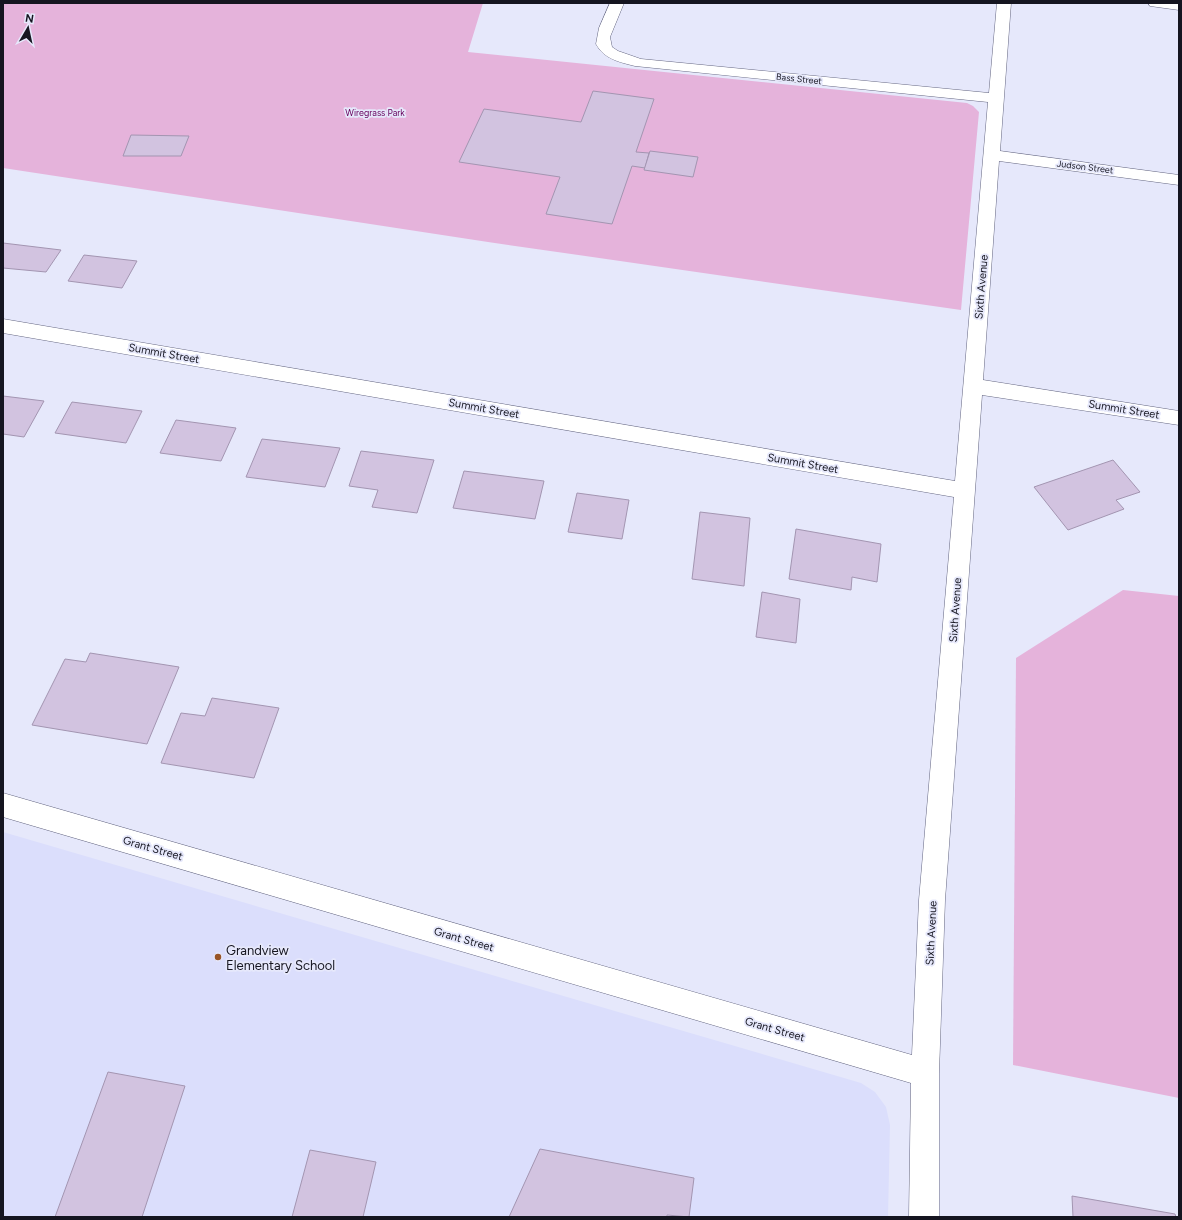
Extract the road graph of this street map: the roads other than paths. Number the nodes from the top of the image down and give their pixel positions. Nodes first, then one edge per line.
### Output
1 (617, 3) edge
2 (1004, 3) edge
3 (1154, 3) edge
4 (1179, 6) edge
5 (995, 98) junction
6 (992, 155) junction
7 (1179, 180) edge
8 (3, 326) edge
9 (973, 386) junction
10 (1179, 418) edge
11 (964, 491) junction
12 (3, 805) edge
13 (925, 1073) junction
14 (924, 1217) edge

1 - 5 street, Bass Street
2 - 5 street, Sixth Avenue
3 - 4 street
5 - 6 street, Sixth Avenue
6 - 7 street, Judson Street
6 - 9 street, Sixth Avenue
8 - 11 street, Summit Street
9 - 10 street, Summit Street
9 - 11 street, Sixth Avenue
11 - 13 street, Sixth Avenue
12 - 13 street, Grant Street
13 - 14 street, Sixth Avenue

